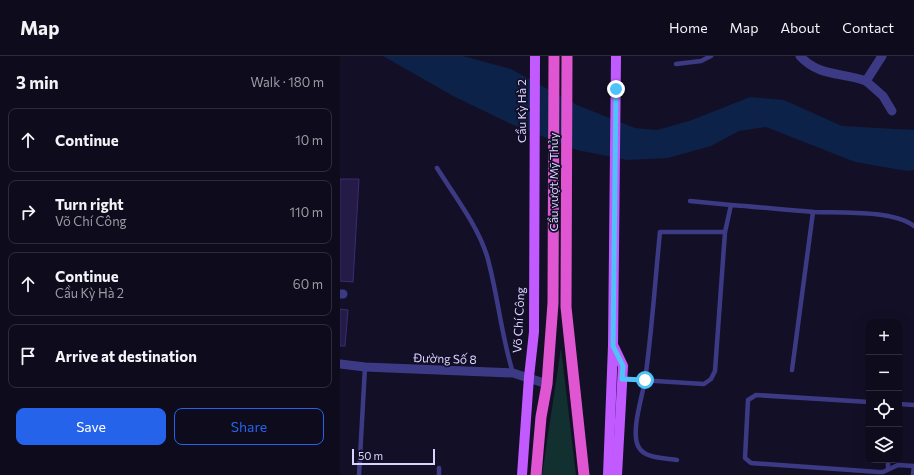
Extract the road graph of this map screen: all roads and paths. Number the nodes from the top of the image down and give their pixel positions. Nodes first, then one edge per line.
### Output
1 (536, 56) edge
2 (554, 56) edge
3 (567, 56) edge
4 (616, 56) edge
5 (711, 56) edge
6 (800, 56) edge
7 (882, 56) edge
8 (676, 64) dead end
9 (866, 81) junction
10 (892, 112) dead end
11 (535, 165) joint
12 (437, 168) dead end
13 (690, 201) dead end
14 (731, 205) junction
15 (813, 212) junction
16 (914, 226) edge
17 (725, 232) junction
18 (613, 346) junction
19 (340, 364) edge
20 (365, 367) junction
21 (792, 370) dead end
22 (513, 374) junction
23 (529, 377) junction
24 (622, 379) junction
25 (645, 380) junction
26 (547, 384) junction
27 (866, 402) edge
28 (902, 404) edge
29 (914, 404) edge
30 (677, 460) dead end
31 (888, 463) edge
32 (914, 466) edge
33 (439, 468) dead end
34 (888, 469) junction
35 (359, 475) edge
36 (439, 475) edge
37 (522, 475) edge
38 (536, 475) edge
39 (584, 475) edge
40 (608, 475) edge
41 (617, 475) edge
42 (913, 475) edge

1 - 11 main road, Cầu Kỳ Hà 2
2 - 26 highway, Cầu vượt Mỹ Thủy
3 - 39 highway, Cầu vượt Mỹ Thủy
4 - 18 main road
5 - 8 lane
6 - 9 street
7 - 9 street
9 - 10 street
11 - 23 main road, Võ Chí Công
12 - 22 lane
13 - 14 lane
14 - 15 lane
14 - 17 lane
15 - 16 lane
15 - 21 lane
17 - 25 lane
17 - 25 lane
18 - 24 main road
18 - 40 main road
19 - 20 street, Đường Số 8
20 - 22 street, Đường Số 8
20 - 35 lane
22 - 23 street, Đường Số 8
23 - 26 street, Đường Số 8
23 - 37 main road, Võ Chí Công
24 - 25 lane
24 - 41 main road
25 - 30 lane
26 - 38 highway
27 - 34 lane
28 - 29 lane
31 - 34 lane
32 - 34 lane
32 - 42 lane
33 - 36 lane

